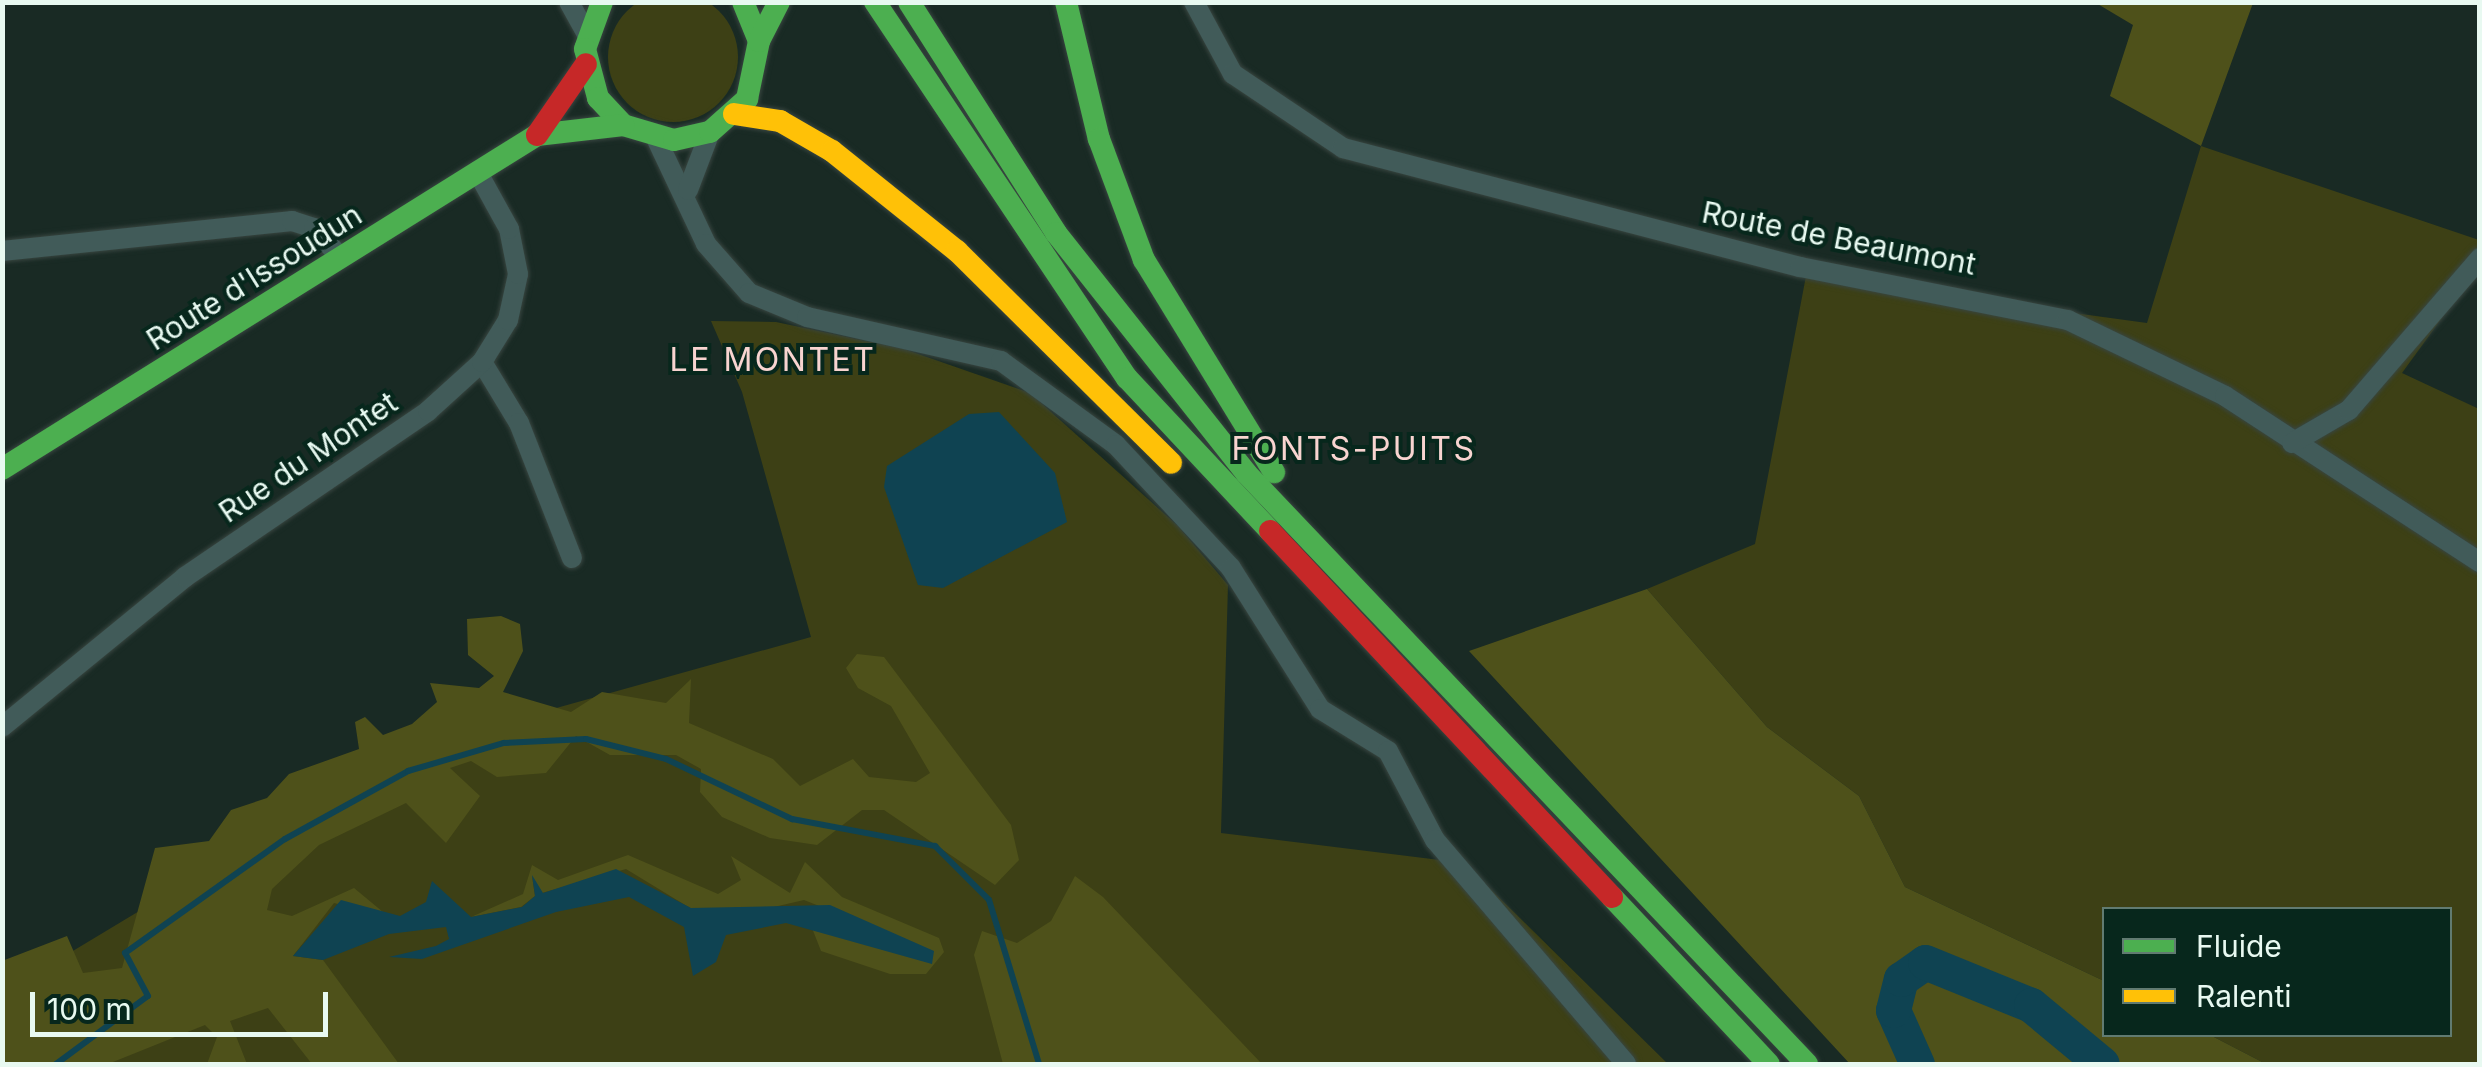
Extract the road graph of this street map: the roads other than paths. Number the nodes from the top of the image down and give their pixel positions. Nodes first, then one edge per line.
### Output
1 (569, 2) edge
2 (602, 2) edge
3 (743, 2) edge
4 (779, 2) edge
5 (874, 2) edge
6 (909, 2) edge
7 (1066, 2) edge
8 (1194, 2) edge
9 (587, 34) junction
10 (759, 41) junction
11 (586, 64) junction
12 (734, 114) junction
13 (623, 124) junction
14 (710, 132) junction
15 (656, 138) junction
16 (527, 141) junction
17 (477, 172) junction
18 (690, 206) junction
19 (2, 251) edge
20 (342, 258) junction
21 (2480, 258) edge
22 (482, 362) junction
23 (2292, 442) junction
24 (2, 469) edge
25 (572, 558) dead end
26 (2480, 562) edge
27 (1336, 609) junction
28 (1418, 654) junction
29 (2, 727) edge
30 (1626, 1064) edge
31 (1769, 1064) edge
32 (1806, 1064) edge

1 - 9 street
2 - 9 main road
3 - 10 main road
4 - 10 main road
5 - 27 main road
6 - 28 main road
7 - 28 main road
8 - 23 street, Route de Beaumont
9 - 11 main road
10 - 12 main road
11 - 13 main road
11 - 16 main road, Route d'Issoudun
12 - 14 main road
12 - 27 main road
13 - 15 main road
13 - 16 main road, Route d'Issoudun
14 - 15 main road
14 - 18 street
15 - 18 street
16 - 17 main road, Route d'Issoudun
17 - 20 main road, Route d'Issoudun
17 - 22 street, Rue du Montet
18 - 30 street
19 - 20 street
20 - 24 main road, Route d'Issoudun
21 - 23 street
22 - 25 street
22 - 29 street, Rue du Montet
23 - 26 street, Route de Beaumont
27 - 31 main road
28 - 32 main road

